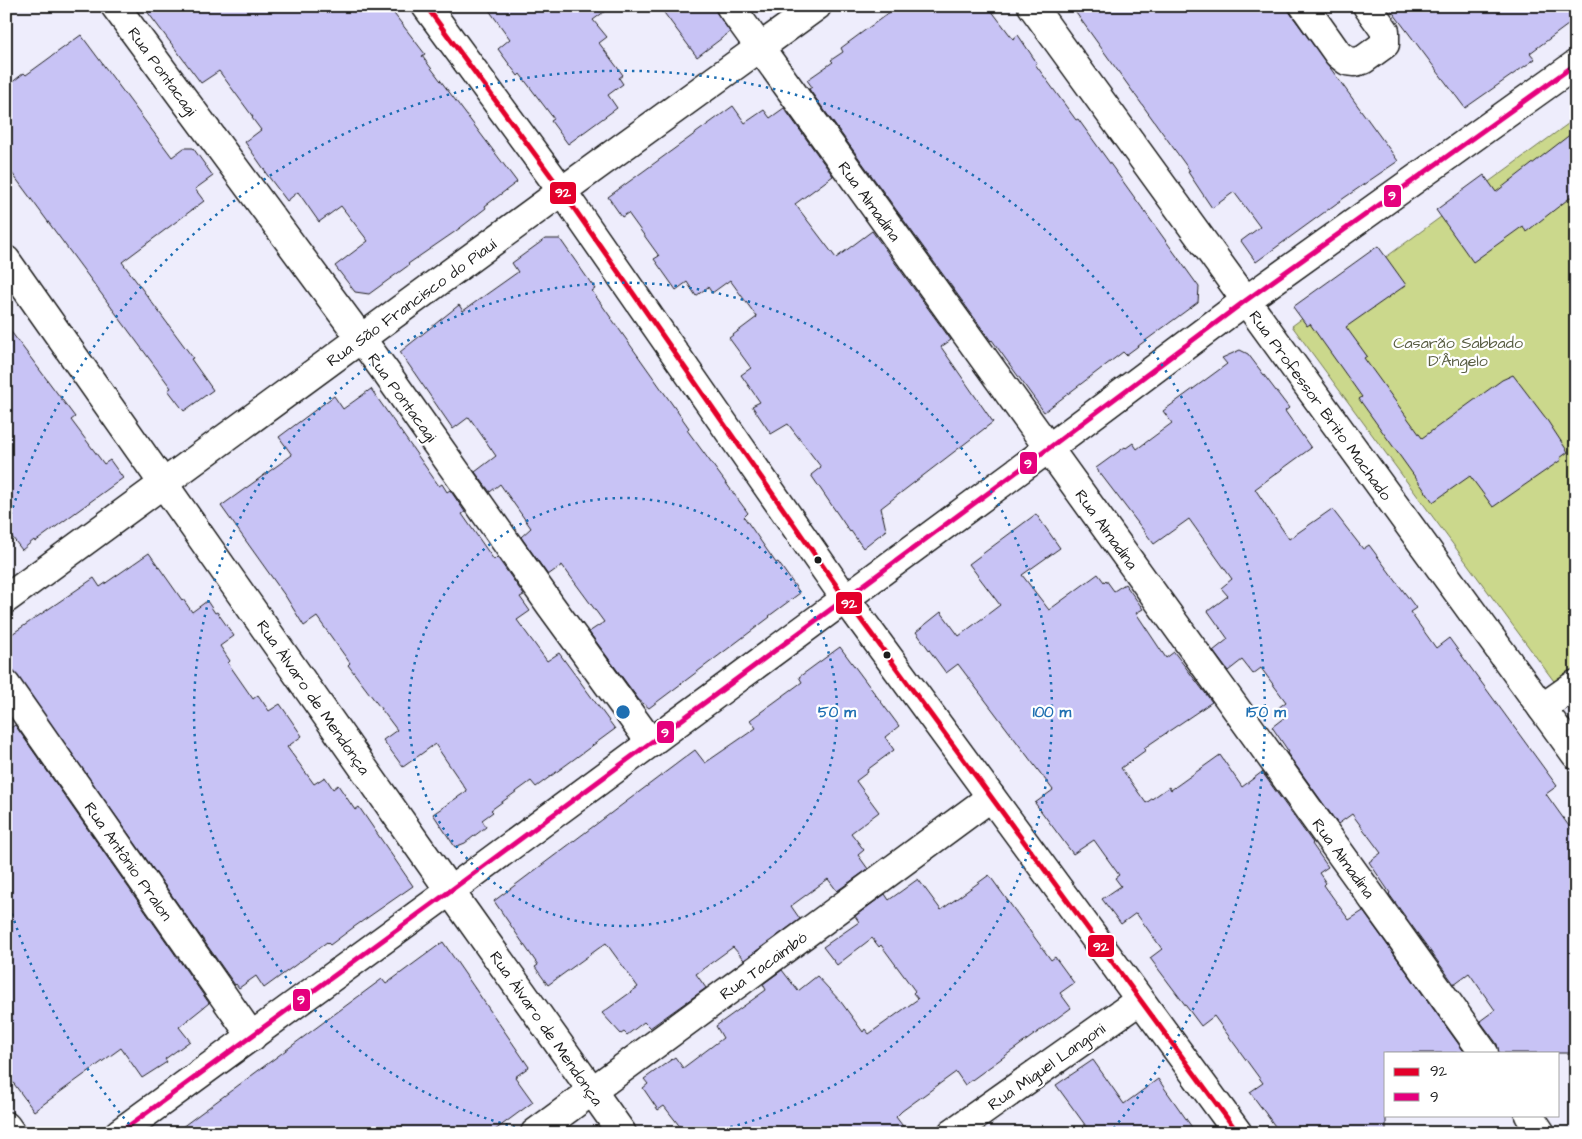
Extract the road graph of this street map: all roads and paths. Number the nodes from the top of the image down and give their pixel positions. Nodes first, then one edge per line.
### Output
1 (115, 6) edge
2 (426, 6) edge
3 (730, 6) edge
4 (817, 6) edge
5 (1032, 6) edge
6 (1304, 6) edge
7 (1367, 6) edge
8 (760, 48) junction
9 (1576, 64) edge
10 (562, 191) junction
11 (11, 277) edge
12 (1244, 301) junction
13 (361, 339) junction
14 (1049, 448) junction
15 (164, 483) junction
16 (845, 598) junction
17 (6, 599) edge
18 (1576, 684) edge
19 (6, 686) edge
20 (1542, 708) junction
21 (651, 743) junction
22 (1576, 755) edge
23 (991, 797) junction
24 (450, 891) junction
25 (1140, 1000) junction
26 (252, 1037) junction
27 (1483, 1052) edge
28 (592, 1091) junction
29 (1530, 1116) edge
30 (6, 1126) edge
31 (11, 1133) edge
32 (119, 1133) edge
33 (535, 1133) edge
34 (622, 1133) edge
35 (952, 1133) edge
36 (1238, 1133) edge
37 (1542, 1133) edge

1 - 13 street, Rua Pontacagi
2 - 10 street
3 - 8 street, Rua Almadina
4 - 8 street, Rua São Francisco do Piauí
5 - 12 street, Rua Professor Brito Machado
6 - 7 street
8 - 10 street, Rua São Francisco do Piauí
8 - 14 street, Rua Almadina
9 - 12 street
10 - 13 street, Rua São Francisco do Piauí
10 - 16 street
11 - 15 street, Rua Álvaro de Mendonça
12 - 14 street
12 - 20 street, Rua Professor Brito Machado
13 - 15 street, Rua São Francisco do Piauí
13 - 21 street, Rua Pontacagi
14 - 16 street
14 - 27 street, Rua Almadina
15 - 17 street, Rua São Francisco do Piauí
15 - 24 street, Rua Álvaro de Mendonça
16 - 21 street
16 - 23 street
18 - 20 street
19 - 26 street, Rua Antônio Pralon
20 - 22 street, Rua Professor Brito Machado
21 - 24 street
23 - 25 street
23 - 28 street, Rua Tacaimbó
24 - 26 street
24 - 28 street, Rua Álvaro de Mendonça
25 - 35 street, Rua Miguel Langoni
25 - 36 street
26 - 32 street
28 - 33 street, Rua Tacaimbó
28 - 34 street, Rua Álvaro de Mendonça
29 - 37 street
30 - 31 street

